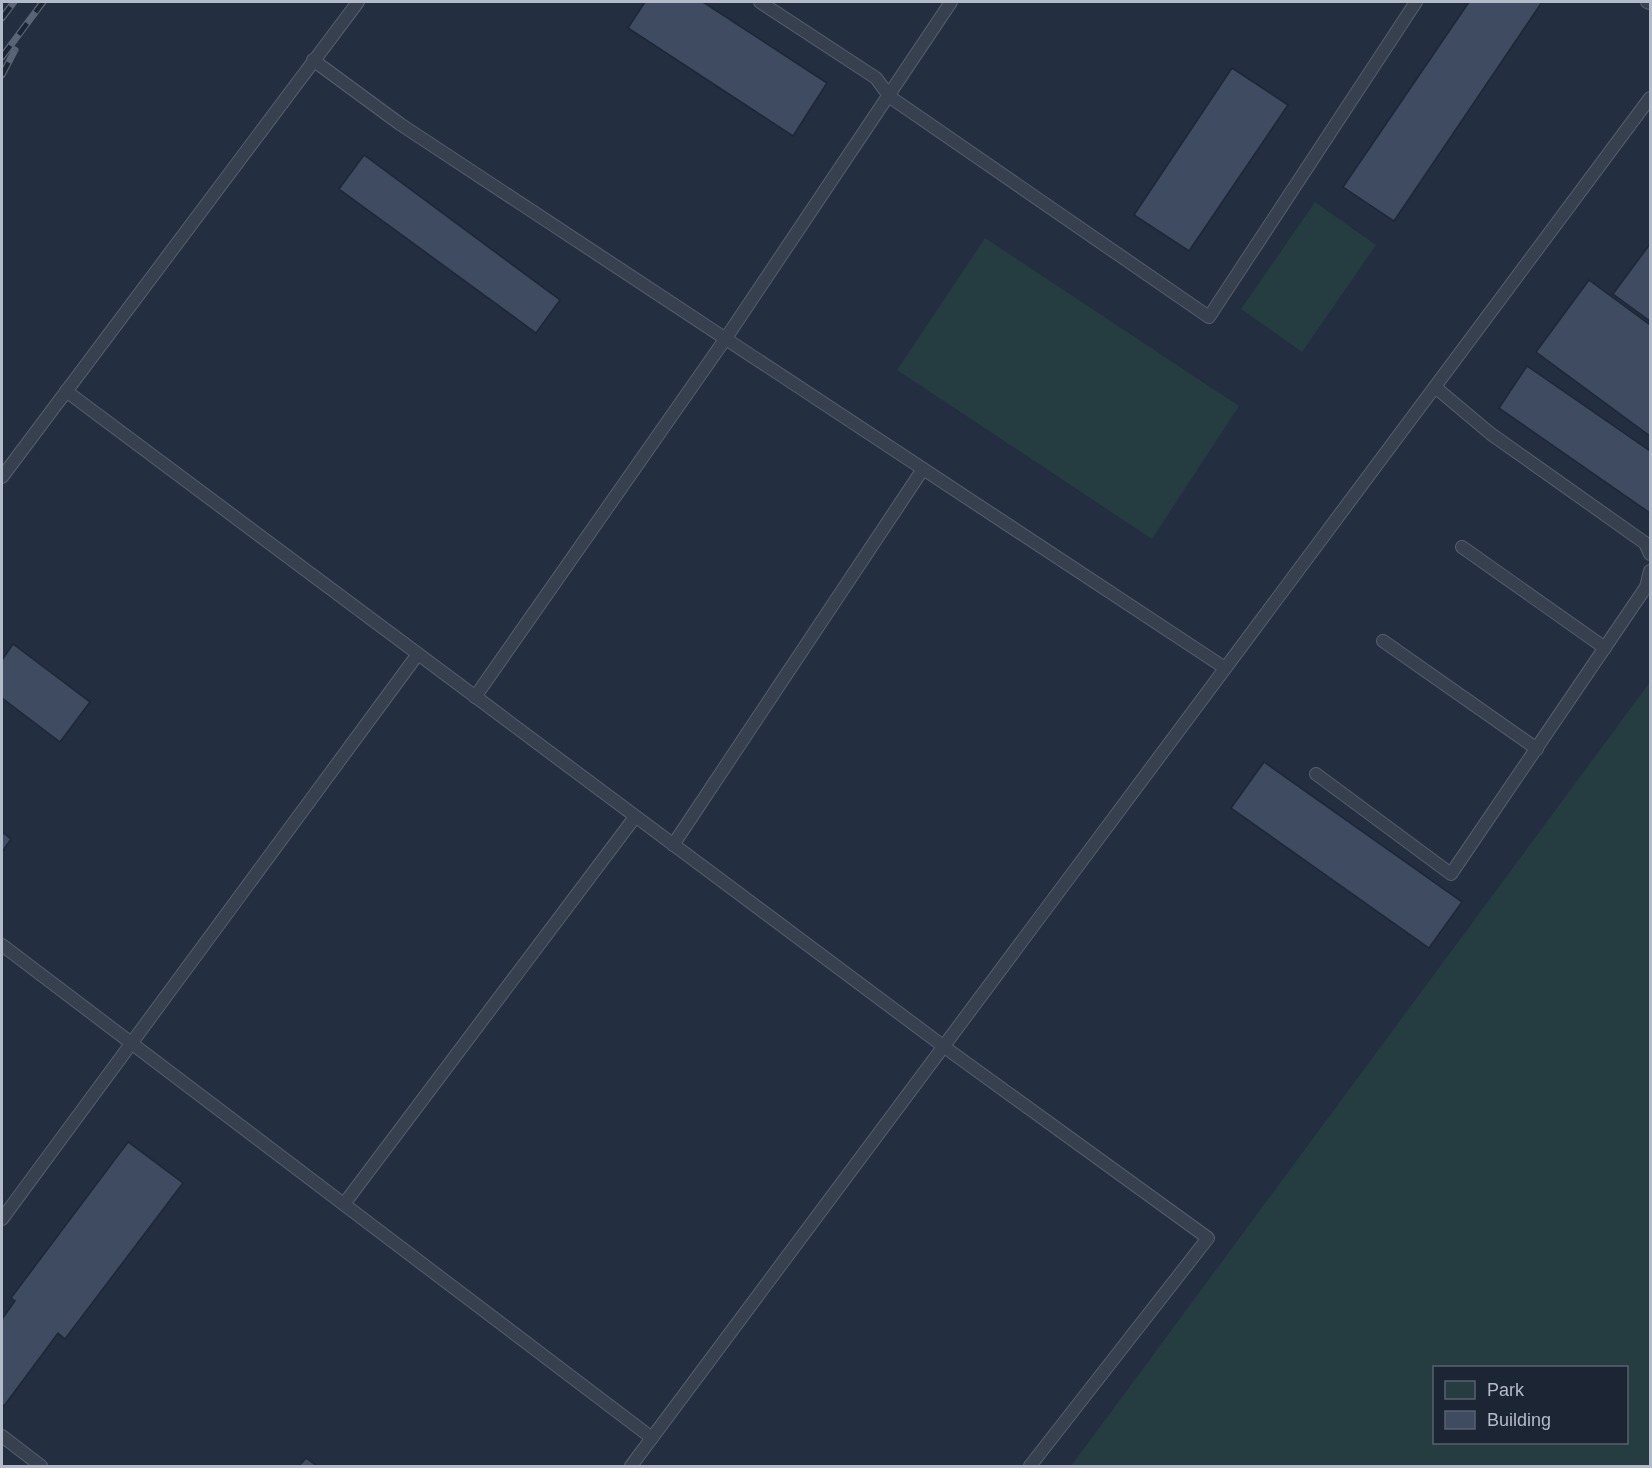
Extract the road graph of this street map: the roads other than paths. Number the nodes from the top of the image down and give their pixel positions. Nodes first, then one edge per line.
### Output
1 (358, 2) edge
2 (760, 2) edge
3 (951, 2) edge
4 (1416, 2) edge
5 (312, 60) junction
6 (890, 97) junction
7 (1650, 98) edge
8 (1646, 112) edge
9 (726, 338) junction
10 (1435, 387) junction
11 (66, 390) junction
12 (923, 469) junction
13 (2, 477) edge
14 (1462, 547) dead end
15 (1650, 554) edge
16 (1650, 571) edge
17 (1383, 641) dead end
18 (1605, 648) junction
19 (418, 654) junction
20 (1225, 668) junction
21 (475, 697) junction
22 (1537, 748) junction
23 (1316, 774) dead end
24 (636, 817) junction
25 (673, 845) junction
26 (2, 945) edge
27 (133, 1044) junction
28 (943, 1047) junction
29 (344, 1204) junction
30 (2, 1220) edge
31 (2, 1436) edge
32 (652, 1438) junction
33 (41, 1467) edge
34 (631, 1467) edge
35 (1030, 1467) edge

1 - 5 lane
2 - 6 lane
3 - 6 lane
4 - 6 lane
5 - 9 lane
5 - 11 lane
6 - 9 lane
7 - 8 lane
8 - 10 lane
9 - 12 lane
9 - 21 lane
10 - 15 lane
10 - 20 lane
11 - 13 lane
11 - 19 lane
12 - 20 lane
12 - 25 lane
14 - 18 lane
16 - 18 lane
17 - 22 lane
18 - 22 lane
19 - 21 lane
19 - 27 lane
20 - 28 lane
21 - 24 lane
22 - 23 lane
24 - 25 lane
24 - 29 lane
25 - 28 lane
26 - 27 lane
27 - 29 lane
27 - 30 lane
28 - 32 lane
28 - 35 lane
29 - 32 lane
31 - 33 lane
32 - 34 lane

